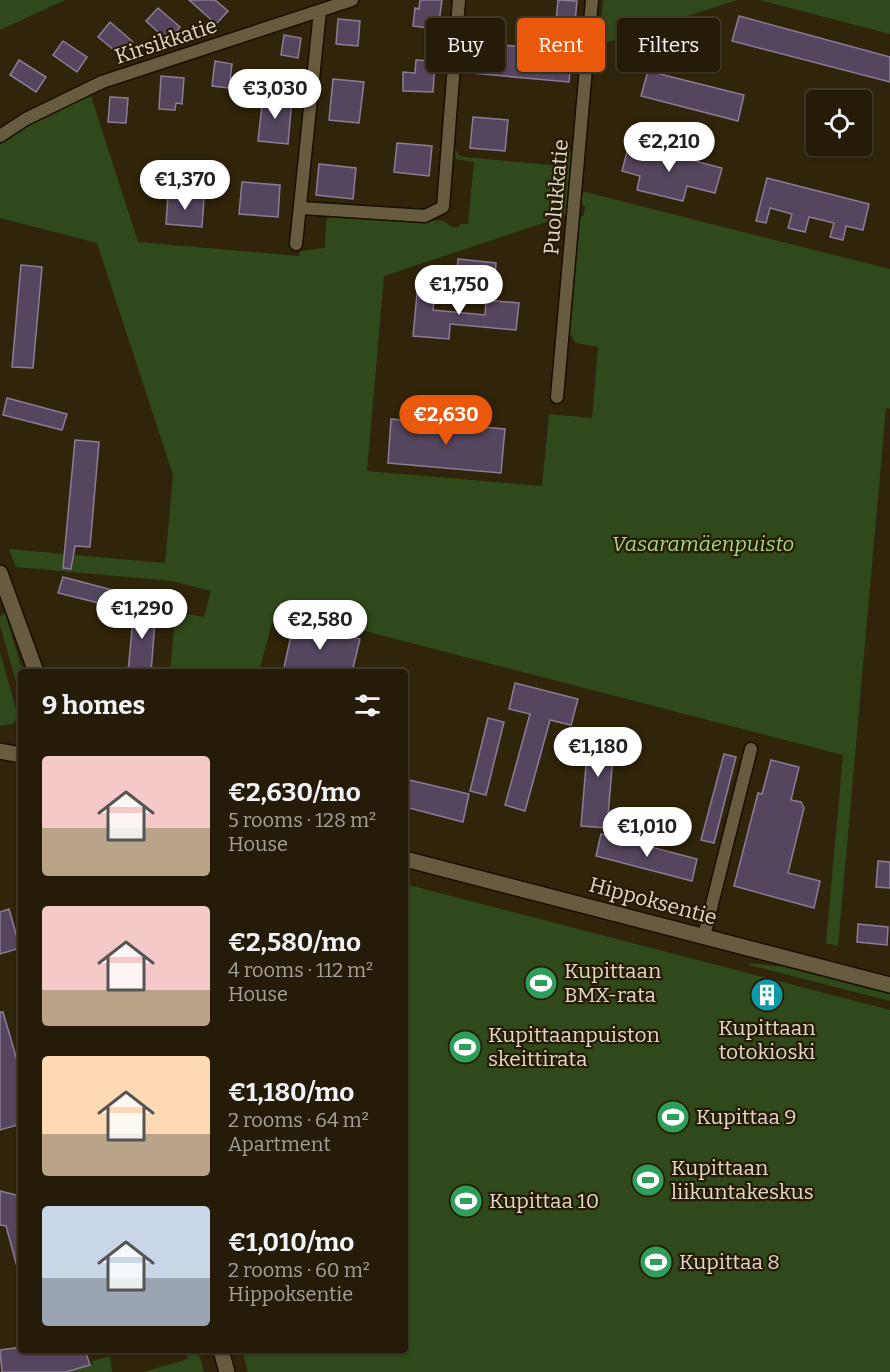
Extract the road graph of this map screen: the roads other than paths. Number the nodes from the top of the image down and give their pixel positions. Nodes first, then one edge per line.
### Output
1 (352, 0) edge
2 (459, 0) edge
3 (592, 0) edge
4 (320, 11) junction
5 (0, 136) edge
6 (301, 208) junction
7 (296, 244) dead end
8 (558, 397) dead end
9 (0, 573) edge
10 (35, 669) edge
11 (750, 749) dead end
12 (0, 751) edge
13 (18, 754) edge
14 (408, 860) edge
15 (704, 936) junction
16 (890, 985) edge
17 (222, 1353) edge
18 (227, 1372) edge

1 - 4 street, Kirsikkatie
2 - 6 street
3 - 8 street, Puolukkatie
4 - 5 street, Kirsikkatie
4 - 6 street
6 - 7 street
9 - 10 street
11 - 15 street
12 - 13 street
14 - 15 street, Hippoksentie
15 - 16 street, Hippoksentie
17 - 18 street

